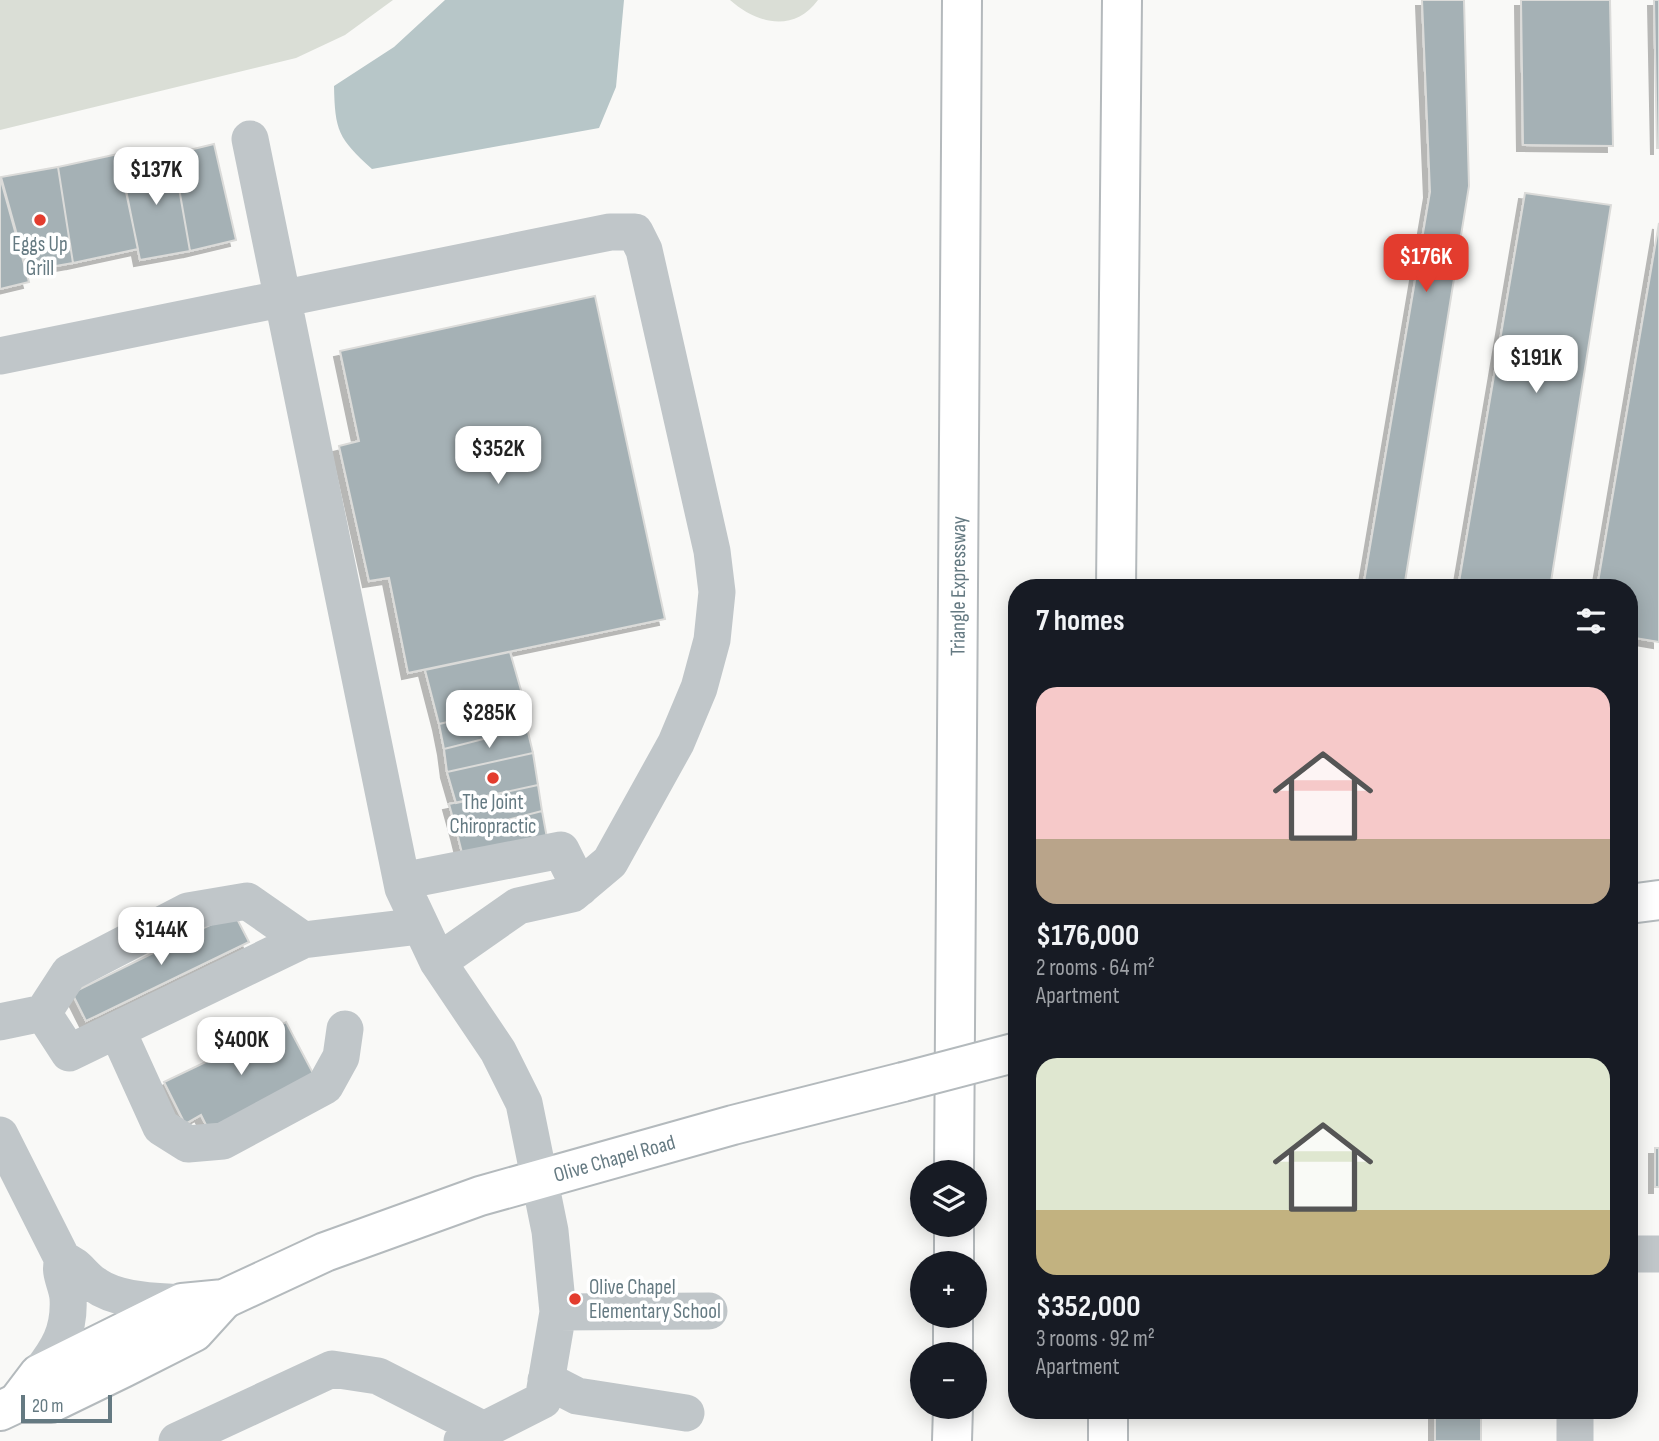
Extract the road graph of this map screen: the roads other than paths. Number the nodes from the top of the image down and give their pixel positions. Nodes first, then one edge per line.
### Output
1 (962, 0) edge
2 (1122, 0) edge
3 (250, 139) dead end
4 (283, 299) junction
5 (0, 356) edge
6 (1116, 579) edge
7 (402, 881) junction
8 (580, 888) junction
9 (1659, 900) edge
10 (1638, 903) edge
11 (420, 926) junction
12 (303, 940) junction
13 (438, 962) junction
14 (43, 1013) junction
15 (0, 1022) edge
16 (345, 1029) dead end
17 (117, 1030) junction
18 (1008, 1054) edge
19 (0, 1135) edge
20 (954, 1160) edge
21 (540, 1178) junction
22 (1638, 1254) edge
23 (1659, 1254) edge
24 (63, 1260) junction
25 (224, 1299) junction
26 (182, 1303) junction
27 (709, 1311) dead end
28 (558, 1312) junction
29 (546, 1380) junction
30 (19, 1396) edge
31 (686, 1413) dead end
32 (953, 1419) edge
33 (1108, 1419) edge
34 (1575, 1419) edge
35 (473, 1435) edge
36 (177, 1441) edge
37 (952, 1441) edge
38 (1108, 1441) edge
39 (1575, 1441) edge

1 - 20 main road, Triangle Expressway
2 - 6 main road
3 - 4 street
4 - 5 street
4 - 7 street
4 - 8 street
7 - 8 street
7 - 11 street
8 - 13 street
9 - 10 main road
11 - 12 street
11 - 13 street
12 - 14 street
12 - 17 street
13 - 21 street
14 - 15 street
14 - 17 street
16 - 17 street
18 - 21 main road, Olive Chapel Road, bridge
19 - 24 street
21 - 25 main road, Olive Chapel Road
21 - 28 street
22 - 23 street
24 - 26 street
24 - 30 street
25 - 26 main road, Olive Chapel Road
25 - 30 main road, Olive Chapel Road
26 - 30 main road, Olive Chapel Road
27 - 28 street
28 - 29 street
29 - 31 street
29 - 35 street
32 - 37 main road
33 - 38 main road
34 - 39 street
35 - 36 street

